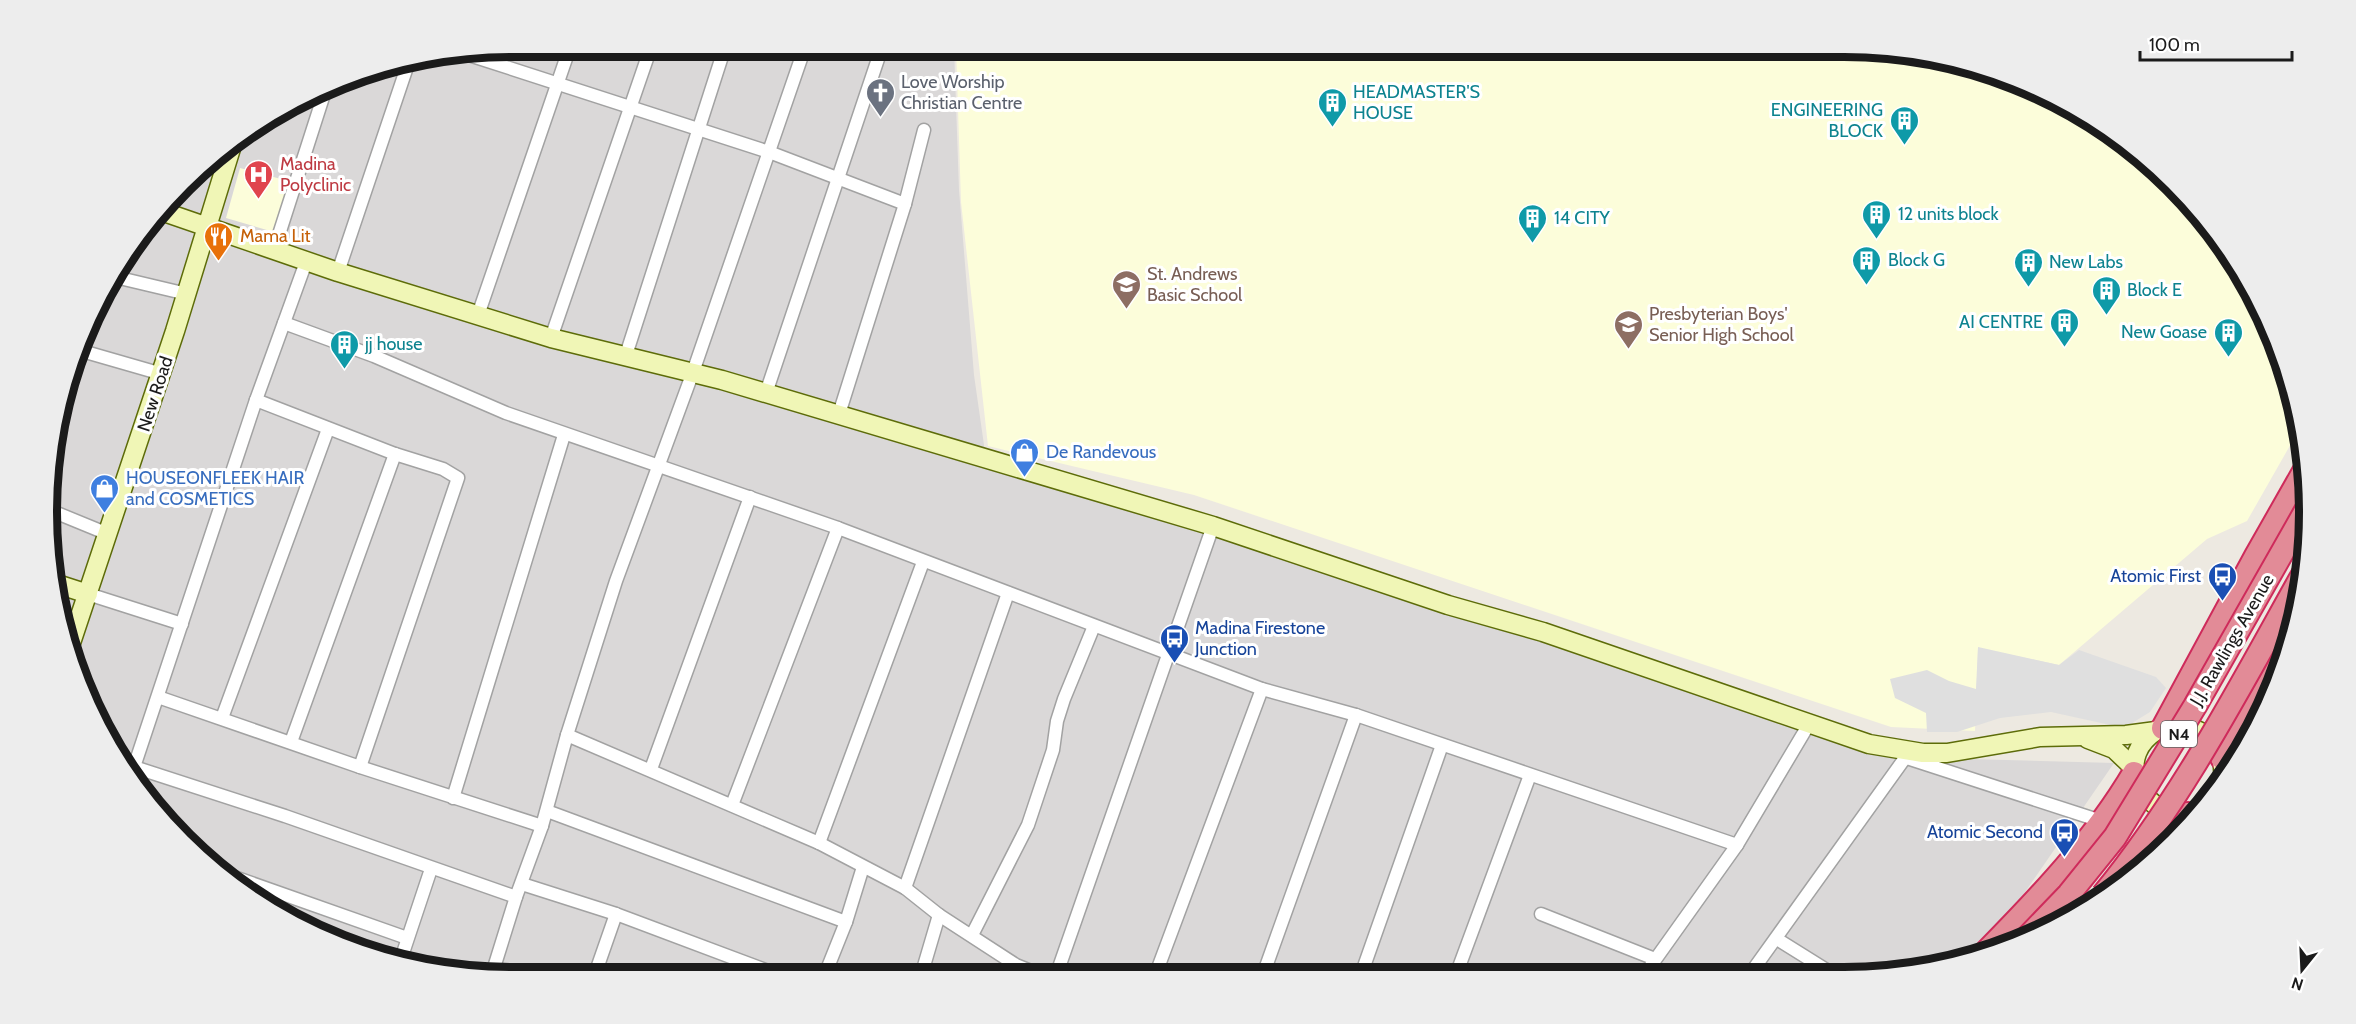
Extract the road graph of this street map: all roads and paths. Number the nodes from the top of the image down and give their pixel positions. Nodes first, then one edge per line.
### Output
1 (566, 57) edge
2 (647, 57) edge
3 (722, 57) edge
4 (801, 57) edge
5 (878, 57) edge
6 (479, 58) edge
7 (406, 70) edge
8 (556, 84) junction
9 (322, 99) edge
10 (631, 108) junction
11 (700, 129) junction
12 (924, 130) dead end
13 (769, 152) junction
14 (229, 156) edge
15 (838, 180) junction
16 (905, 204) junction
17 (169, 214) edge
18 (208, 227) junction
19 (273, 250) junction
20 (306, 262) junction
21 (338, 272) junction
22 (122, 278) edge
23 (187, 294) junction
24 (478, 315) junction
25 (284, 323) junction
26 (551, 338) junction
27 (86, 352) edge
28 (626, 356) junction
29 (693, 372) junction
30 (162, 374) junction
31 (766, 393) junction
32 (256, 400) junction
33 (839, 414) junction
34 (328, 429) junction
35 (564, 435) junction
36 (395, 454) junction
37 (657, 467) junction
38 (2298, 482) edge
39 (750, 497) junction
40 (57, 513) edge
41 (2299, 524) edge
42 (1213, 526) junction
43 (838, 528) junction
44 (108, 534) junction
45 (923, 562) junction
46 (64, 586) edge
47 (1008, 593) junction
48 (88, 594) junction
49 (2291, 595) edge
50 (182, 624) junction
51 (1094, 626) junction
52 (74, 634) edge
53 (1167, 654) junction
54 (1262, 689) junction
55 (158, 697) junction
56 (1356, 715) junction
57 (222, 718) junction
58 (1809, 724) junction
59 (2160, 729) junction
60 (567, 735) junction
61 (2069, 735) junction
62 (291, 742) junction
63 (1442, 745) junction
64 (1908, 754) junction
65 (2222, 765) edge
66 (134, 766) edge
67 (360, 767) junction
68 (651, 769) junction
69 (2134, 770) junction
70 (139, 772) edge
71 (1530, 775) junction
72 (453, 798) junction
73 (732, 805) junction
74 (546, 811) junction
75 (2182, 816) edge
76 (2101, 821) junction
77 (542, 826) junction
78 (819, 843) junction
79 (1737, 845) junction
80 (863, 867) junction
81 (431, 869) junction
82 (2119, 875) edge
83 (249, 883) edge
84 (522, 884) junction
85 (905, 888) junction
86 (516, 897) junction
87 (616, 914) junction
88 (1541, 914) dead end
89 (939, 915) junction
90 (2043, 921) edge
91 (846, 922) junction
92 (972, 935) junction
93 (407, 938) junction
94 (1777, 939) junction
95 (1999, 940) edge
96 (403, 953) edge
97 (1655, 959) junction
98 (494, 966) edge
99 (597, 967) edge
100 (757, 967) edge
101 (828, 967) edge
102 (924, 967) edge
103 (1021, 967) edge
104 (1059, 967) edge
105 (1158, 967) edge
106 (1266, 967) edge
107 (1364, 967) edge
108 (1459, 967) edge
109 (1650, 967) edge
110 (1755, 967) edge
111 (1822, 967) edge

1 - 8 street
2 - 10 street
3 - 11 street
4 - 13 street
5 - 15 street
6 - 8 street
7 - 21 street
8 - 10 street
8 - 24 street
9 - 19 street
10 - 11 street
10 - 26 street
11 - 13 street
11 - 28 street
12 - 16 street
13 - 15 street
13 - 29 street
14 - 18 street, New Road
15 - 16 street
15 - 31 street
16 - 33 street
17 - 18 street
18 - 19 street
18 - 23 street, New Road
19 - 20 street
20 - 21 street
20 - 25 street
21 - 24 street
22 - 23 street
23 - 30 street, New Road
24 - 26 street
25 - 32 street
25 - 35 street
26 - 28 street
27 - 30 street
28 - 29 street
29 - 31 street
29 - 37 street
30 - 44 street, New Road
31 - 33 street
32 - 34 street
32 - 50 street
33 - 42 street
34 - 36 street
34 - 57 street
35 - 37 street
35 - 72 street
36 - 62 street
36 - 67 street
37 - 39 street
37 - 60 street
38 - 59 highway
39 - 43 street
39 - 68 street
40 - 44 street
41 - 90 highway, J.J. Rawlings Avenue / N4, bridge
42 - 53 street
42 - 58 street
43 - 45 street
43 - 73 street
44 - 48 street, New Road
45 - 47 street
45 - 78 street
46 - 48 street
47 - 51 street
47 - 85 street
48 - 50 street
48 - 52 street, New Road
49 - 82 highway, J.J. Rawlings Avenue / N4, bridge
50 - 55 street
51 - 53 street
51 - 92 street
53 - 54 street
53 - 104 street
54 - 56 street
54 - 105 street
55 - 57 street
55 - 66 street
56 - 63 street
56 - 106 street
57 - 62 street
58 - 64 street
58 - 79 street
59 - 61 street
59 - 65 street
59 - 69 street
60 - 68 street
60 - 74 street
61 - 64 street
61 - 69 street
62 - 67 street
63 - 71 street
63 - 107 street
64 - 76 street
64 - 94 street
67 - 72 street
68 - 73 street
69 - 75 street
69 - 76 highway
70 - 81 street
71 - 79 street
71 - 108 street
72 - 77 street
73 - 78 street
74 - 77 street
74 - 91 street
76 - 95 highway
77 - 84 street
78 - 80 street
79 - 97 street
80 - 85 street
80 - 91 street
81 - 86 street
81 - 93 street
83 - 93 street
84 - 86 street
84 - 87 street
85 - 89 street
86 - 98 street
87 - 99 street
87 - 100 street
88 - 97 street
89 - 92 street
89 - 102 street
91 - 101 street
92 - 103 street
93 - 96 street
94 - 110 street
94 - 111 street
97 - 109 street

